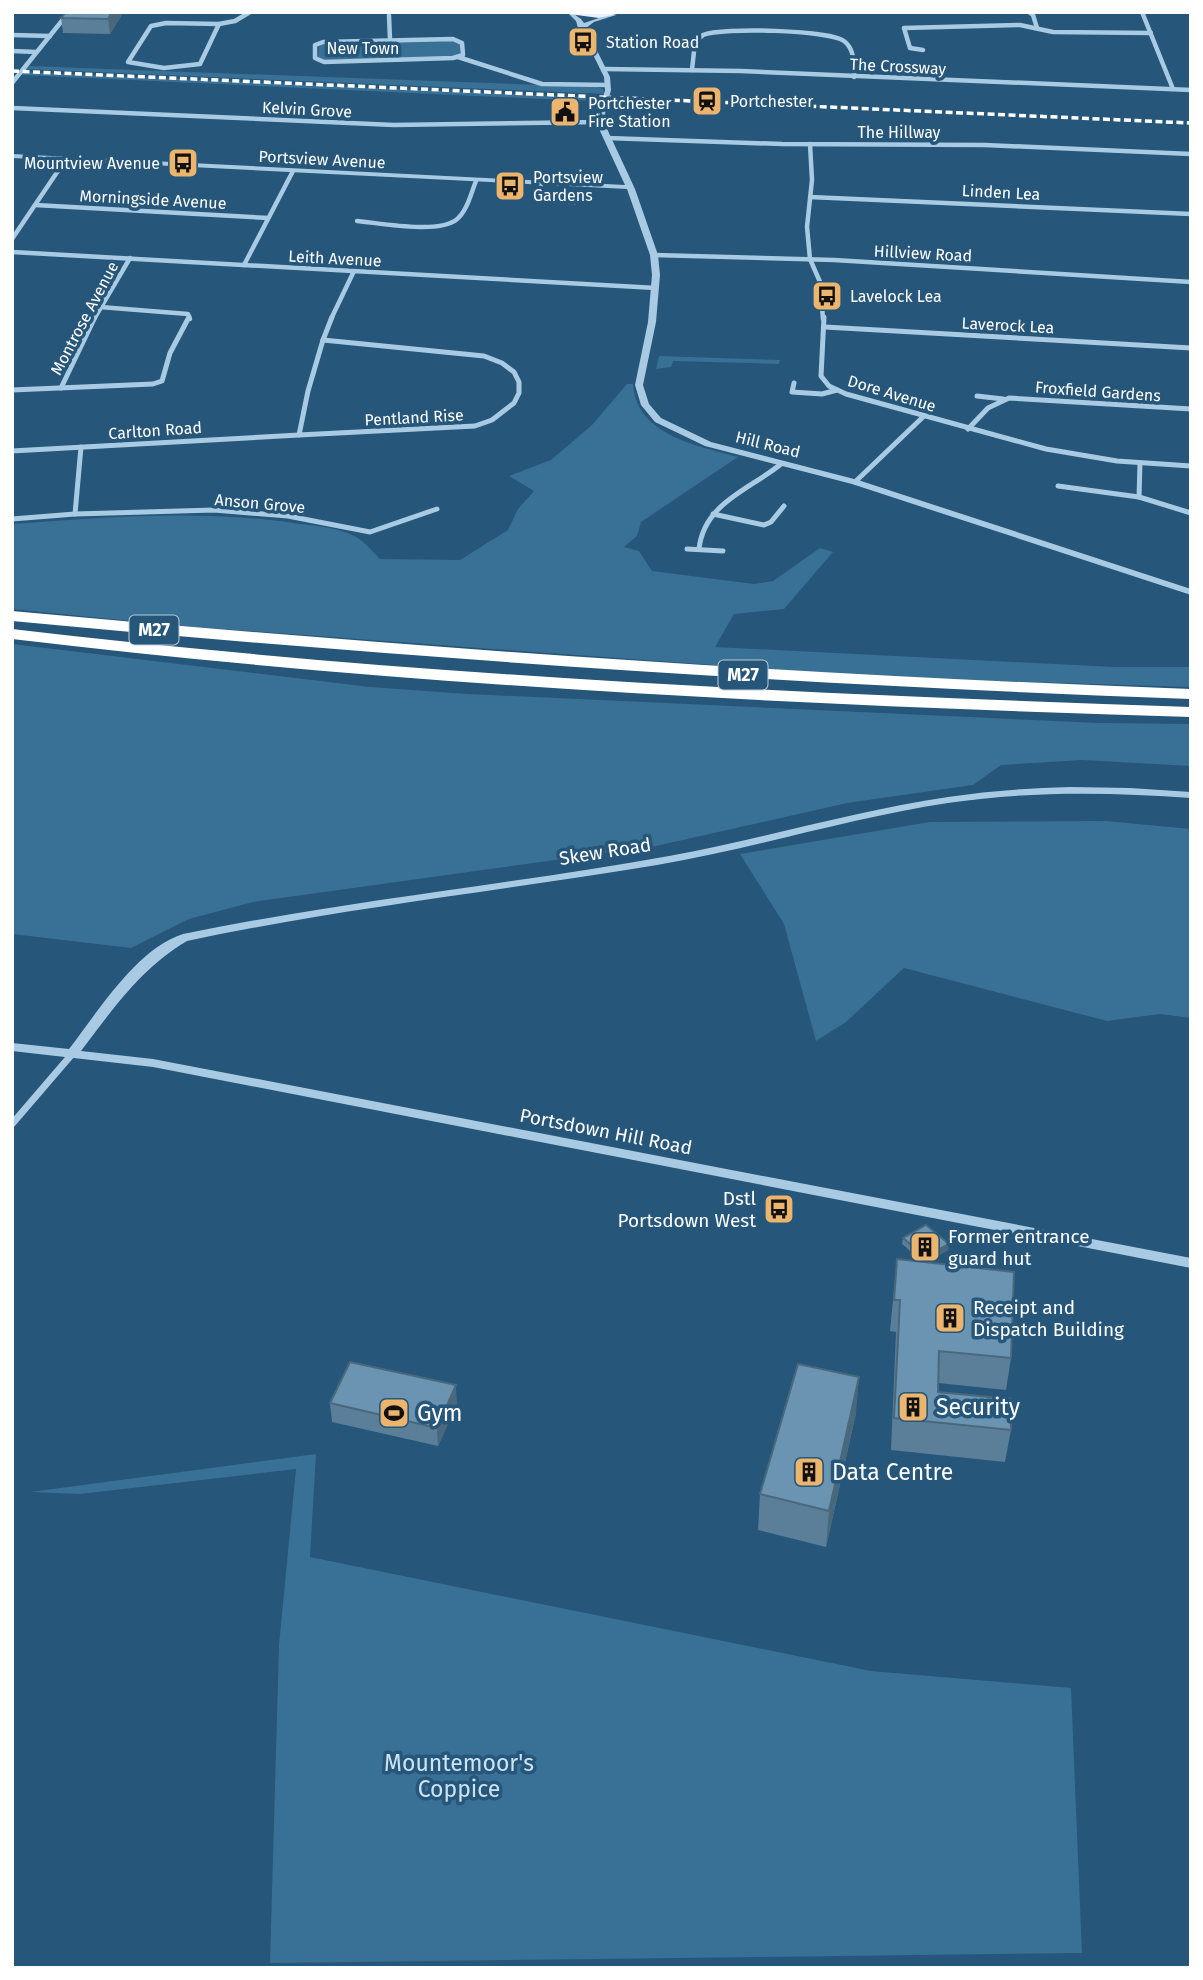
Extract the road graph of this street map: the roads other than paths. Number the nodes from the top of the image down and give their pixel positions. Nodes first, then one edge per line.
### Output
1 (69, 12) edge
2 (250, 12) edge
3 (558, 12) edge
4 (635, 12) edge
5 (1028, 12) edge
6 (1142, 12) edge
7 (619, 13) edge
8 (572, 14) junction
9 (389, 15) dead end
10 (219, 24) junction
11 (581, 28) junction
12 (1037, 28) junction
13 (1151, 33) junction
14 (12, 35) edge
15 (50, 36) junction
16 (390, 40) junction
17 (923, 50) dead end
18 (12, 51) edge
19 (36, 52) junction
20 (458, 57) junction
21 (604, 69) junction
22 (692, 70) junction
23 (854, 77) junction
24 (12, 83) edge
25 (608, 85) junction
26 (1173, 89) junction
27 (1191, 90) edge
28 (12, 108) edge
29 (602, 122) junction
30 (607, 138) junction
31 (810, 144) junction
32 (1191, 154) edge
33 (12, 156) edge
34 (66, 159) junction
35 (293, 171) junction
36 (476, 181) junction
37 (541, 184) junction
38 (630, 187) junction
39 (810, 197) junction
40 (575, 202) dead end
41 (35, 205) junction
42 (1191, 214) edge
43 (268, 218) junction
44 (357, 221) dead end
45 (12, 239) edge
46 (12, 251) edge
47 (654, 255) junction
48 (130, 258) junction
49 (810, 260) junction
50 (244, 265) junction
51 (354, 271) junction
52 (1191, 282) edge
53 (656, 288) junction
54 (100, 307) junction
55 (825, 327) junction
56 (322, 340) junction
57 (1191, 348) edge
58 (794, 383) dead end
59 (61, 388) junction
60 (12, 390) edge
61 (837, 390) junction
62 (977, 396) dead end
63 (1003, 400) junction
64 (1191, 409) edge
65 (925, 416) junction
66 (968, 429) junction
67 (299, 435) junction
68 (81, 447) junction
69 (12, 451) edge
70 (1140, 463) junction
71 (781, 464) junction
72 (1191, 466) edge
73 (855, 482) junction
74 (1058, 486) dead end
75 (1139, 497) junction
76 (784, 506) dead end
77 (437, 509) dead end
78 (1191, 513) edge
79 (75, 514) junction
80 (713, 514) junction
81 (12, 519) edge
82 (687, 549) dead end
83 (699, 549) junction
84 (723, 551) dead end
85 (1191, 592) edge
86 (12, 616) edge
87 (12, 634) edge
88 (1191, 695) edge
89 (1191, 712) edge
90 (1191, 795) edge
91 (12, 1047) edge
92 (73, 1053) junction
93 (12, 1124) edge
94 (1191, 1263) edge

1 - 15 street
2 - 10 street
3 - 8 main road
4 - 7 main road
5 - 12 street
6 - 13 street
7 - 8 main road
7 - 11 street
8 - 11 street
9 - 16 street, New Town
10 - 10 street
11 - 21 street
12 - 13 street
12 - 17 street
13 - 26 street
14 - 15 street
15 - 19 street
16 - 20 street, New Town
16 - 20 street, New Town
18 - 19 street
19 - 24 street
20 - 25 street, New Town
21 - 22 street, The Crossway
21 - 25 street
22 - 23 street, The Crossway
22 - 23 street
23 - 26 street, The Crossway
25 - 29 street, Hill Road
26 - 27 street, The Crossway
28 - 29 street, Kelvin Grove
29 - 30 street, Hill Road
30 - 31 street, The Hillway
30 - 38 street, Hill Road
31 - 32 street, The Hillway
31 - 39 street, Dore Avenue
33 - 34 street, Portsview Avenue
34 - 35 street, Portsview Avenue
34 - 41 street
35 - 36 street, Portsview Avenue
35 - 43 street
36 - 37 street, Portsview Avenue
36 - 44 street
37 - 38 street, Portsview Avenue
37 - 40 street
38 - 47 street, Hill Road
39 - 42 street, Linden Lea
39 - 49 street, Dore Avenue
41 - 43 street, Morningside Avenue
41 - 45 street
43 - 50 street
46 - 48 street, Leith Avenue
47 - 49 street, Hillview Road
47 - 53 street, Hill Road
48 - 50 street, Leith Avenue
48 - 54 street, Montrose Avenue
49 - 52 street, Hillview Road
49 - 55 street, Dore Avenue
50 - 51 street, Leith Avenue
51 - 53 street, Leith Avenue
51 - 56 street
53 - 71 street, Hill Road
54 - 59 street, Montrose Avenue
54 - 59 street
55 - 57 street, Laverock Lea
55 - 61 street, Dore Avenue
56 - 67 street
56 - 67 street, Pentland Rise
58 - 61 street
59 - 60 street
61 - 65 street, Dore Avenue
62 - 63 street, Froxfield Gardens
63 - 64 street, Froxfield Gardens
63 - 66 street
65 - 66 street, Dore Avenue
65 - 73 street
66 - 70 street, Dore Avenue
67 - 68 street, Carlton Road
68 - 69 street, Carlton Road
68 - 79 street
70 - 72 street, Dore Avenue
70 - 75 street
71 - 73 street, Hill Road
71 - 80 street
73 - 85 street, Hill Road
74 - 75 street
75 - 78 street
76 - 80 street
77 - 79 street, Anson Grove
79 - 81 street, Anson Grove
80 - 83 street
82 - 83 street
83 - 84 street
86 - 88 highway, M27
87 - 89 highway, M27
90 - 92 street, Skew Road
91 - 92 street, Portsdown Hill Road
92 - 93 street
92 - 94 street, Portsdown Hill Road

